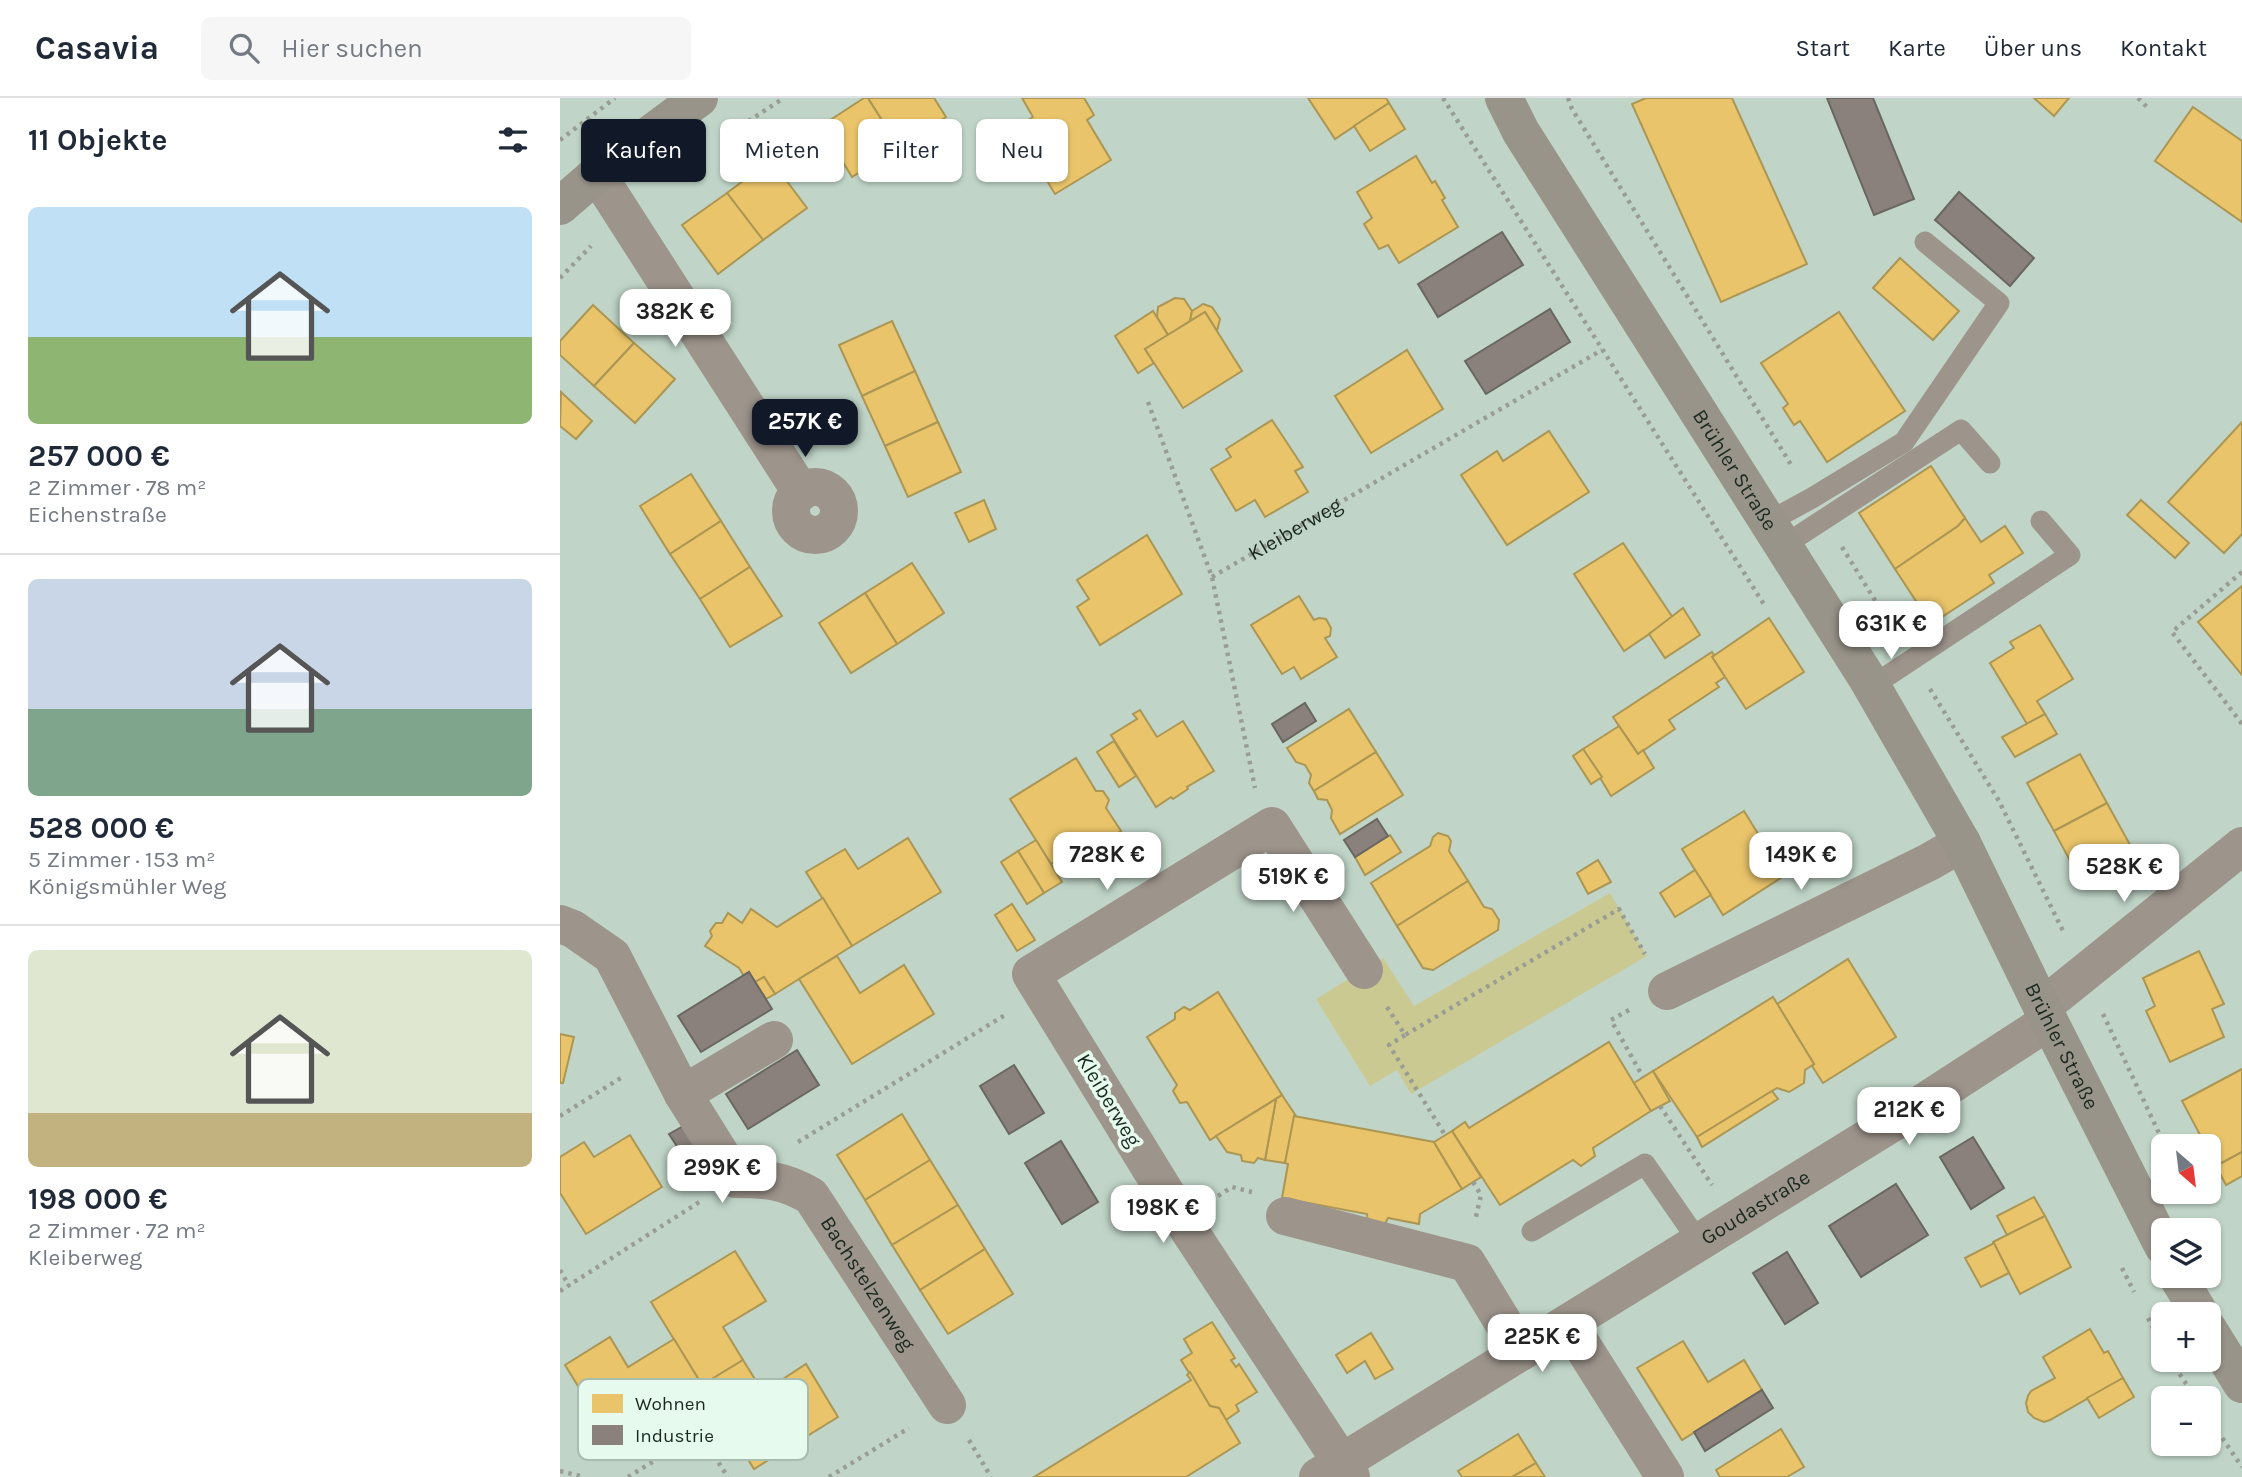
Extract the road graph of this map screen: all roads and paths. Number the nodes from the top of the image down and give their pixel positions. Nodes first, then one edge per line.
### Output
1 (615, 98) edge
2 (699, 98) edge
3 (784, 98) edge
4 (1444, 98) edge
5 (1504, 98) edge
6 (2138, 98) edge
7 (2150, 110) dead end
8 (671, 119) edge
9 (752, 119) edge
10 (560, 140) edge
11 (588, 182) edge
12 (602, 182) edge
13 (560, 206) edge
14 (623, 212) junction
15 (1925, 242) dead end
16 (560, 278) edge
17 (1148, 402) dead end
18 (1990, 463) dead end
19 (801, 492) dead end
20 (2041, 521) dead end
21 (1775, 534) junction
22 (2242, 572) edge
23 (1212, 577) junction
24 (1872, 686) junction
25 (2242, 723) edge
26 (1272, 826) junction
27 (1962, 843) junction
28 (2242, 846) edge
29 (560, 924) edge
30 (1364, 970) joint
31 (1667, 991) junction
32 (2046, 1014) junction
33 (1405, 1035) junction
34 (774, 1040) dead end
35 (662, 1052) junction
36 (1643, 1077) dead end
37 (683, 1094) junction
38 (1660, 1106) dead end
39 (561, 1115) edge
40 (1445, 1135) dead end
41 (1285, 1216) dead end
42 (1735, 1220) junction
43 (2151, 1223) edge
44 (1532, 1231) dead end
45 (1699, 1242) junction
46 (560, 1270) edge
47 (560, 1284) edge
48 (1568, 1323) junction
49 (2221, 1350) edge
50 (1521, 1352) junction
51 (2242, 1384) edge
52 (947, 1405) joint
53 (2221, 1436) edge
54 (655, 1460) edge
55 (717, 1460) edge
56 (2242, 1467) edge
57 (560, 1471) edge
58 (1337, 1472) edge
59 (584, 1477) edge
60 (628, 1477) edge
61 (728, 1477) edge
62 (829, 1477) edge
63 (1665, 1477) edge

1 - 10 path
2 - 8 main road
3 - 9 path
4 - 23 path, Kleiberweg
5 - 21 main road, Brühler Straße
6 - 7 path
11 - 13 main road
12 - 14 street
14 - 16 path
14 - 19 street
15 - 21 lane
17 - 23 path
18 - 21 lane
20 - 24 lane
21 - 24 main road, Brühler Straße
22 - 25 path
23 - 26 path
24 - 27 main road, Brühler Straße
26 - 30 street
26 - 58 street, Kleiberweg
27 - 31 street
27 - 32 main road, Brühler Straße
28 - 32 street, Goudastraße
29 - 35 street, Bachstelzenweg
30 - 33 path
31 - 33 path
31 - 36 path
32 - 42 street, Goudastraße
32 - 43 main road, Brühler Straße
33 - 40 path
34 - 37 street
35 - 37 street, Bachstelzenweg
35 - 39 path
37 - 52 street, Bachstelzenweg
38 - 42 path
41 - 50 street
42 - 45 street, Goudastraße
44 - 45 lane
45 - 48 street, Goudastraße
46 - 47 path
48 - 50 street, Goudastraße
48 - 63 street
49 - 51 main road
50 - 58 street, Goudastraße
52 - 62 path
53 - 56 path
54 - 60 path
55 - 61 path
57 - 59 path

